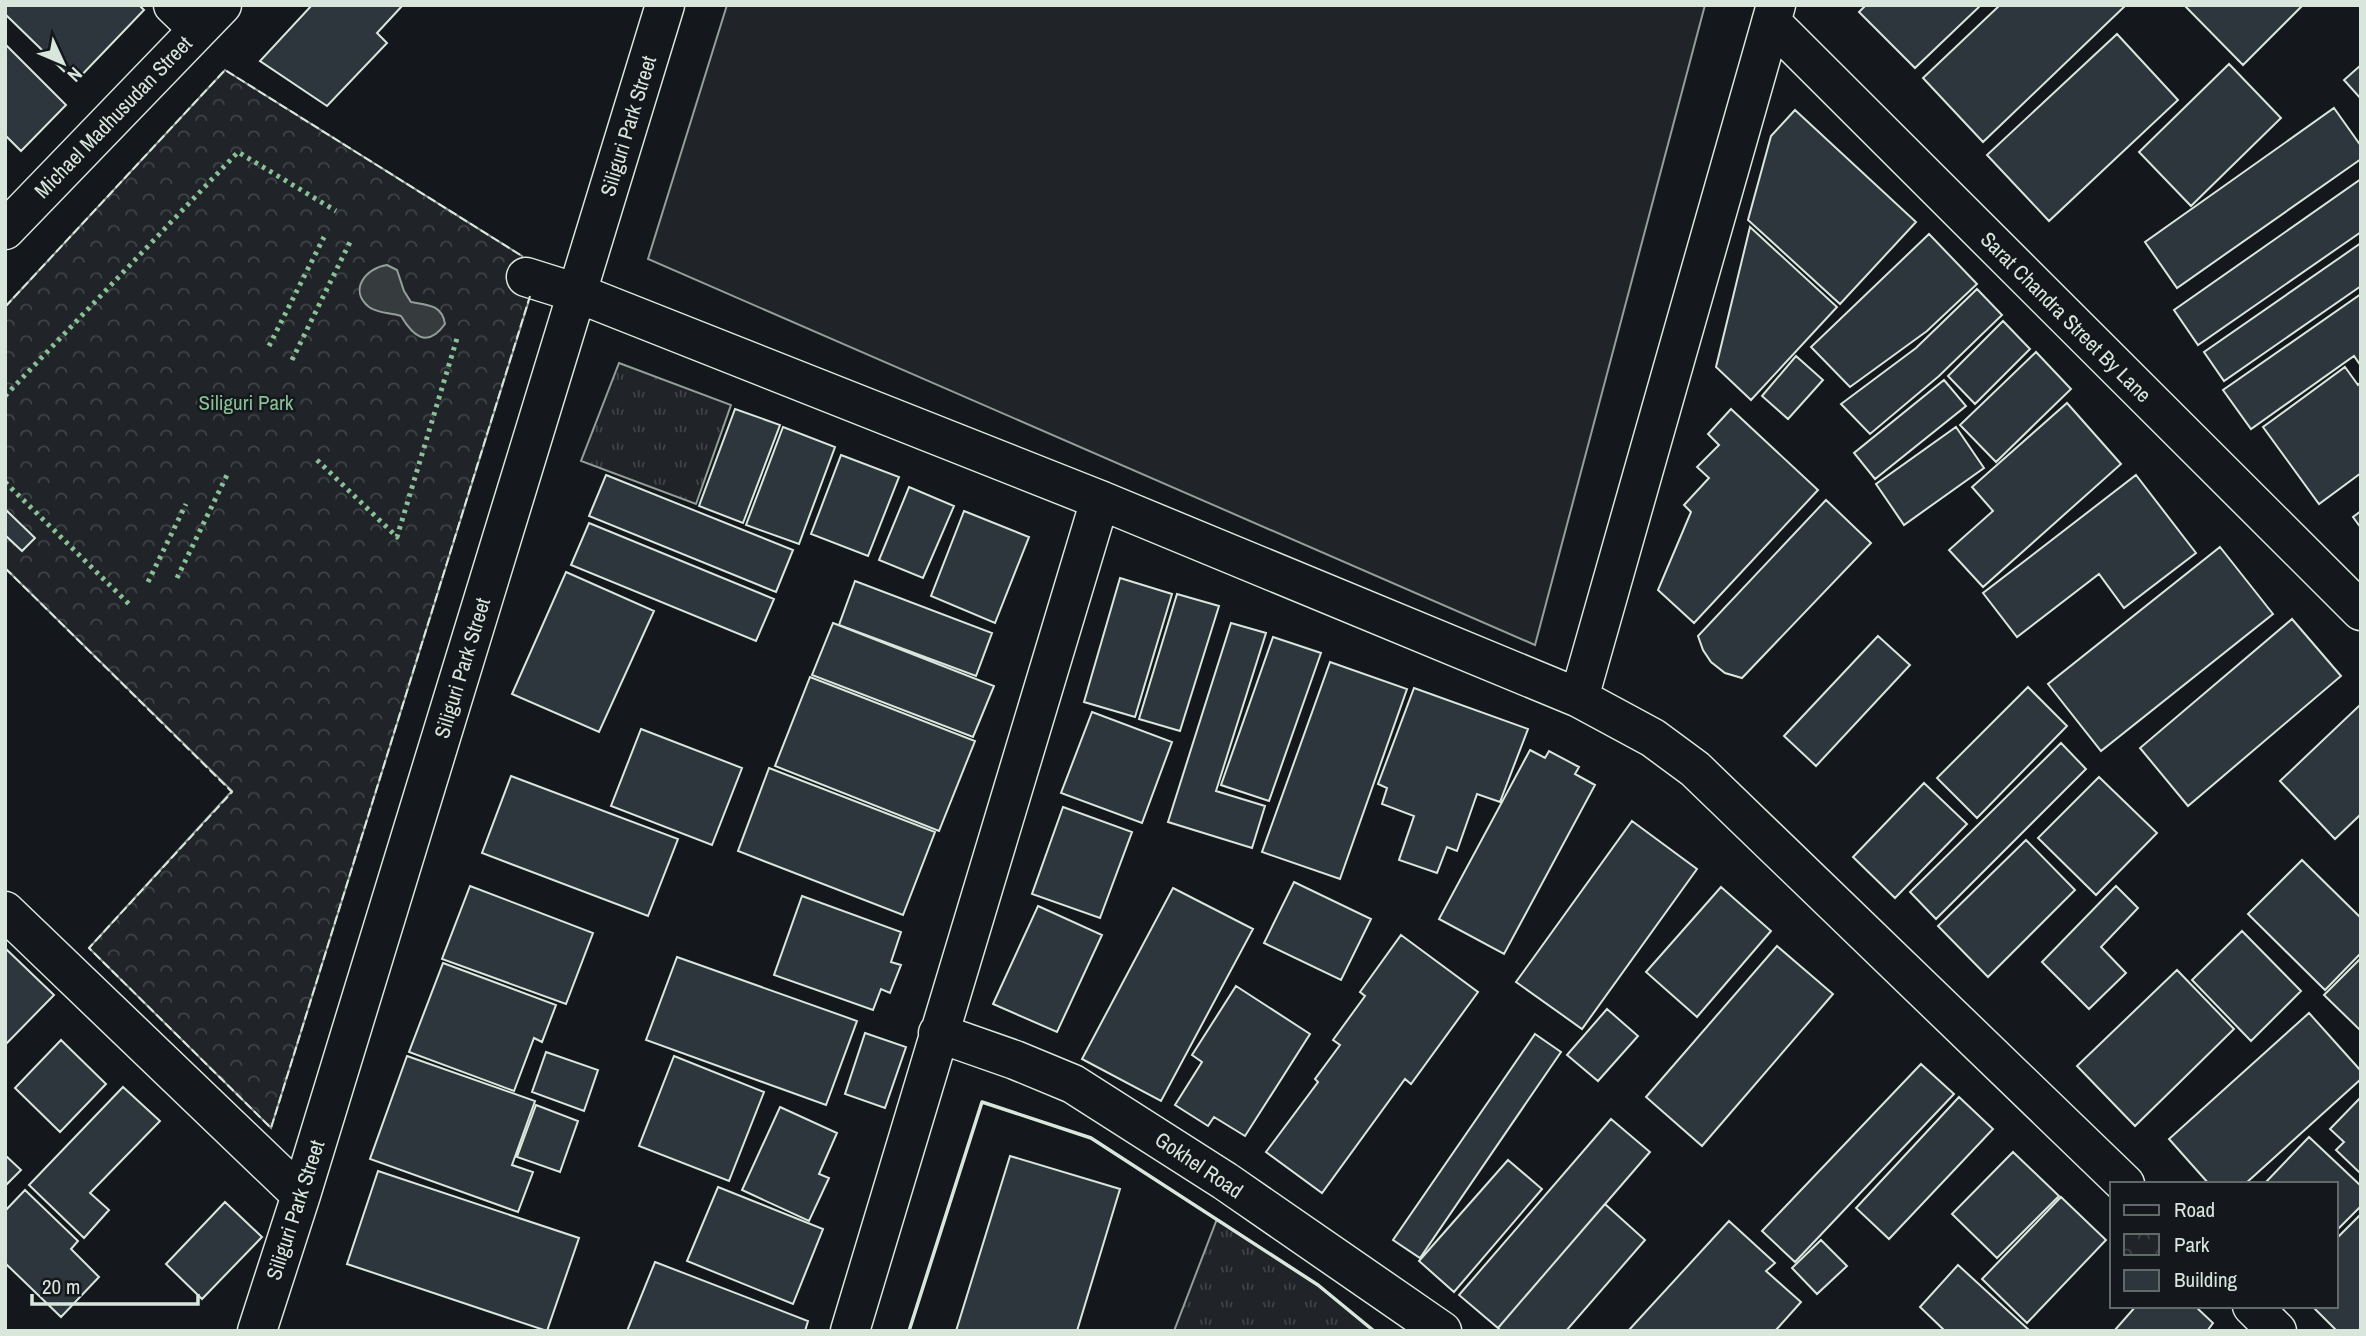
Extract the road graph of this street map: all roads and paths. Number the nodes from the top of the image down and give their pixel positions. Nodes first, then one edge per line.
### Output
1 (666, 5) edge
2 (198, 13) edge
3 (1774, 14) edge
4 (5, 230) edge
5 (526, 277) dead end
6 (577, 293) junction
7 (1100, 500) junction
8 (2361, 611) edge
9 (1579, 698) junction
10 (5, 911) edge
11 (938, 1033) junction
12 (2123, 1182) edge
13 (301, 1195) junction
14 (2254, 1308) edge
15 (257, 1331) edge
16 (850, 1331) edge
17 (1442, 1331) edge
18 (2277, 1331) edge

1 - 6 street, Siliguri Park Street
2 - 4 street, Michael Madhusudan Street
3 - 8 street, Sarat Chandra Street By Lane
3 - 9 street
5 - 6 street
6 - 7 street
6 - 13 street, Siliguri Park Street
7 - 9 street
7 - 11 street
9 - 12 street
10 - 13 street
11 - 16 street
11 - 17 street, Gokhel Road
13 - 15 street, Siliguri Park Street
14 - 18 street

